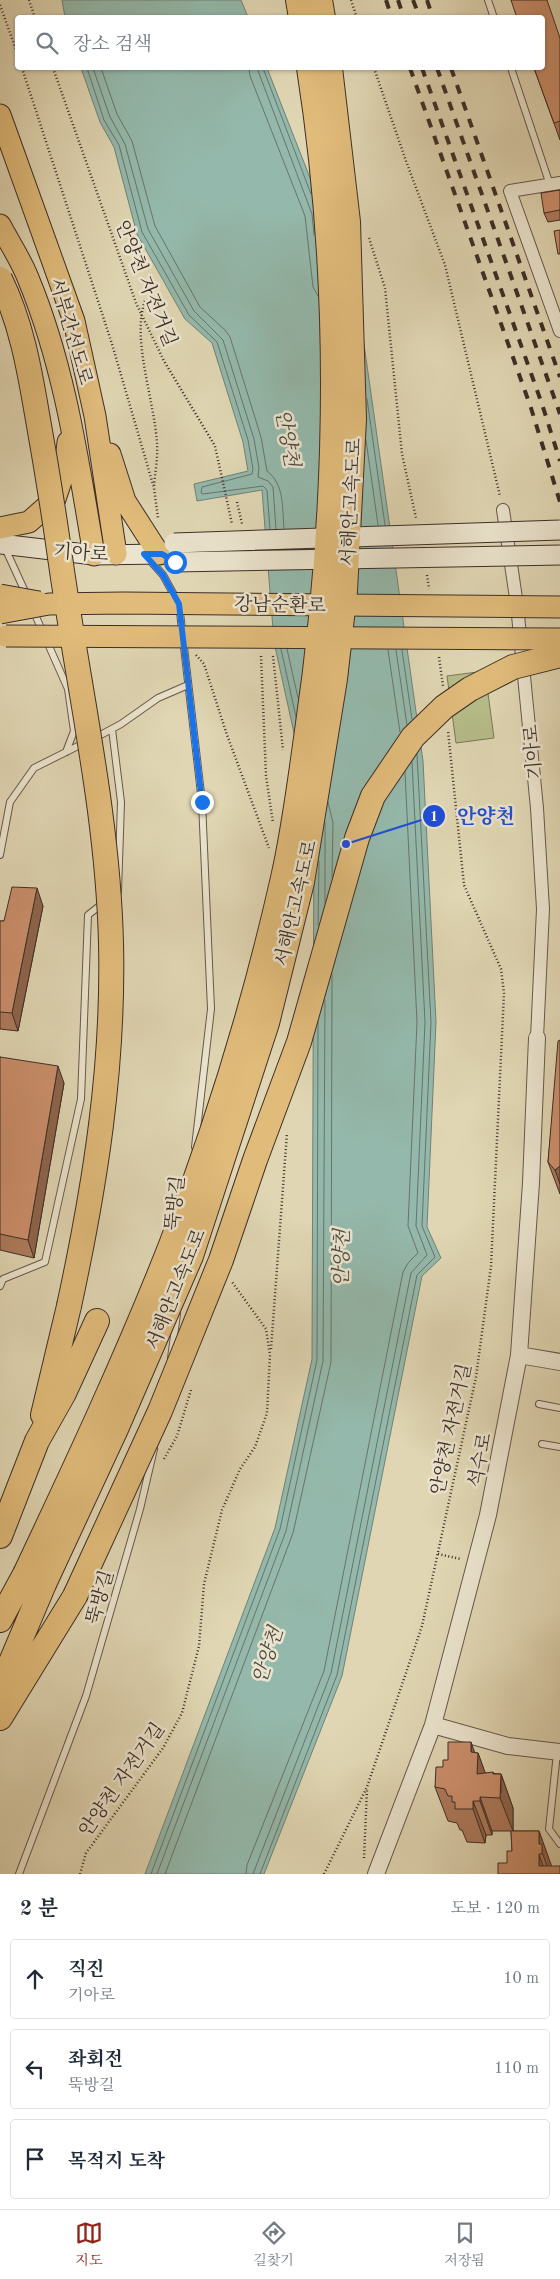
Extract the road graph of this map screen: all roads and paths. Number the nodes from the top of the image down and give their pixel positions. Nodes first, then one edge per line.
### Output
1 (29, 0) edge
2 (298, 0) edge
3 (320, 0) edge
4 (351, 0) edge
5 (488, 0) edge
6 (0, 5) edge
7 (34, 15) edge
8 (300, 15) edge
9 (322, 15) edge
10 (356, 15) edge
11 (493, 15) edge
12 (15, 46) edge
13 (23, 70) edge
14 (54, 70) edge
15 (309, 70) edge
16 (330, 70) edge
17 (375, 70) edge
18 (512, 70) edge
19 (0, 115) edge
20 (555, 184) edge
21 (0, 225) edge
22 (0, 279) edge
23 (145, 301) dead end
24 (141, 313) junction
25 (560, 331) edge
26 (71, 416) junction
27 (95, 416) junction
28 (154, 488) junction
29 (226, 503) dead end
30 (503, 510) joint
31 (159, 526) dead end
32 (560, 530) edge
33 (1, 539) edge
34 (116, 554) junction
35 (163, 554) junction
36 (94, 555) junction
37 (560, 555) edge
38 (0, 595) edge
39 (49, 604) junction
40 (560, 607) edge
41 (0, 613) edge
42 (0, 636) edge
43 (560, 639) edge
44 (183, 641) junction
45 (560, 655) edge
46 (188, 685) junction
47 (112, 729) junction
48 (66, 752) junction
49 (270, 850) dead end
50 (0, 855) edge
51 (501, 969) dead end
52 (537, 1038) joint
53 (187, 1226) dead end
54 (184, 1255) dead end
55 (0, 1286) edge
56 (97, 1320) dead end
57 (519, 1355) junction
58 (270, 1356) dead end
59 (560, 1362) edge
60 (538, 1404) dead end
61 (560, 1408) edge
62 (157, 1435) dead end
63 (38, 1441) junction
64 (155, 1444) dead end
65 (542, 1444) dead end
66 (560, 1447) edge
67 (0, 1536) edge
68 (438, 1554) junction
69 (476, 1563) junction
70 (34, 1579) junction
71 (0, 1620) edge
72 (0, 1688) edge
73 (0, 1718) edge
74 (433, 1724) junction
75 (559, 1753) edge
76 (367, 1787) junction
77 (560, 1844) edge
78 (370, 1869) edge
79 (19, 1874) edge
80 (80, 1874) edge
81 (324, 1874) edge

1 - 7 path
2 - 8 highway
3 - 9 highway
4 - 10 path
5 - 11 lane
6 - 12 path
13 - 28 path
14 - 24 path, 안양천 자전거길
15 - 70 highway, 서해안고속도로, bridge
16 - 70 highway, 서해안고속도로, bridge
17 - 30 path
18 - 20 lane
19 - 27 highway, 서부간선도로
20 - 25 street
21 - 26 highway, 서부간선도로
22 - 63 highway, bridge
23 - 24 path
24 - 28 path
24 - 29 path, 안양천 자전거길
26 - 33 highway
26 - 36 highway, 서부간선도로
27 - 34 highway, 서부간선도로
27 - 35 highway
28 - 31 path
30 - 52 street, 기아로
32 - 35 main road, 기아로, bridge
33 - 36 main road, 기아로
33 - 48 lane
34 - 35 main road, 기아로
34 - 36 main road, 기아로
35 - 37 main road, 기아로, bridge
35 - 44 lane, 뚝방길
38 - 39 highway, bridge
39 - 40 highway, 강남순환로, bridge
39 - 41 highway, 강남순환로, bridge
42 - 43 highway, 강남순환로, bridge
44 - 46 lane, 뚝방길
44 - 49 path
45 - 73 highway, bridge
46 - 47 lane
46 - 53 lane, 뚝방길
47 - 48 lane
47 - 55 lane
48 - 50 lane
51 - 68 path, 안양천 자전거길
52 - 57 street, 석수로
54 - 62 lane, 뚝방길
56 - 63 highway
57 - 59 street
57 - 69 street, 석수로
58 - 80 path, 안양천 자전거길
60 - 61 lane
63 - 67 highway
64 - 79 lane, 뚝방길
65 - 66 lane
68 - 69 path
68 - 76 path, 안양천 자전거길
69 - 74 street, 석수로
70 - 71 highway, 서해안고속도로
70 - 72 highway, 서해안고속도로
74 - 75 street
74 - 78 street, 석수로
75 - 77 lane
76 - 78 path
76 - 81 path, 안양천 자전거길

